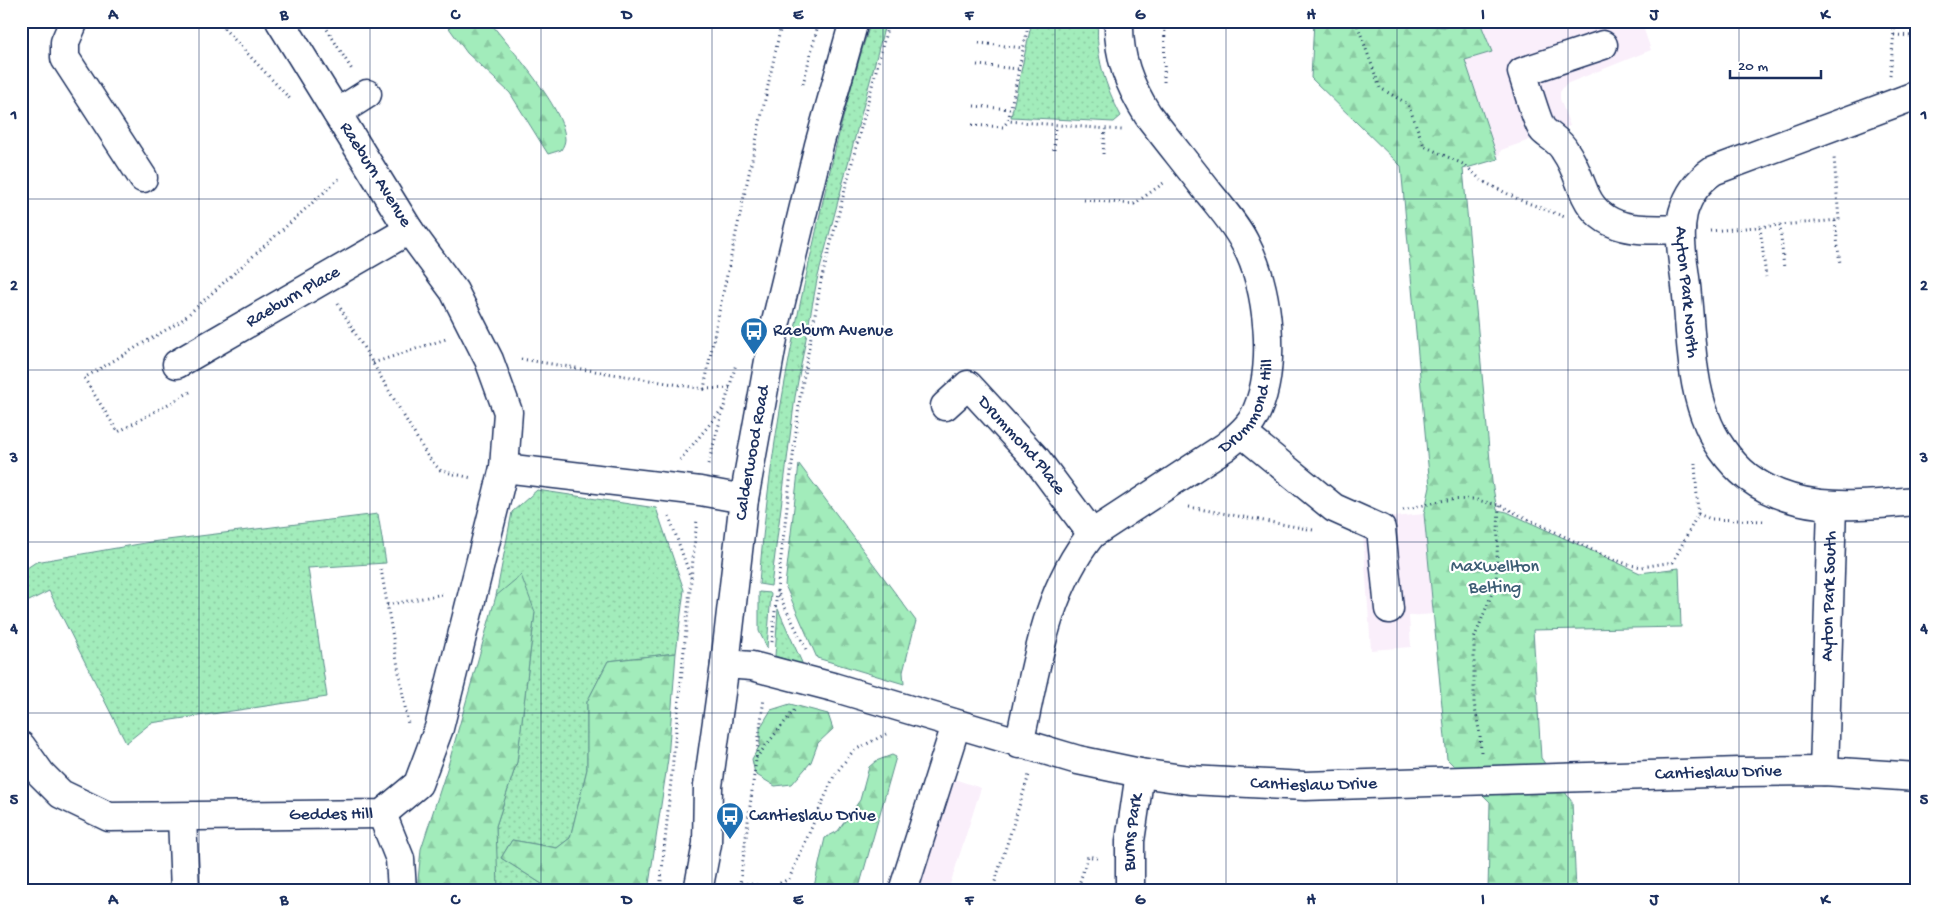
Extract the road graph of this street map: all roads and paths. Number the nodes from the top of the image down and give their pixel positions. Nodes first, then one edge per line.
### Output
1 (74, 21) edge
2 (217, 21) edge
3 (280, 21) edge
4 (322, 21) edge
5 (782, 21) edge
6 (854, 21) edge
7 (889, 21) edge
8 (1029, 21) edge
9 (1119, 21) edge
10 (1165, 21) edge
11 (1356, 21) edge
12 (1896, 21) edge
13 (1894, 35) junction
14 (1917, 36) edge
15 (979, 44) dead end
16 (1603, 45) dead end
17 (1023, 48) junction
18 (977, 65) dead end
19 (1019, 69) junction
20 (1164, 85) dead end
21 (367, 94) joint
22 (1917, 95) edge
23 (974, 106) dead end
24 (1886, 106) junction
25 (299, 108) dead end
26 (1010, 108) junction
27 (337, 113) junction
28 (1008, 121) junction
29 (972, 125) dead end
30 (1055, 126) junction
31 (1832, 126) junction
32 (1105, 129) junction
33 (1161, 132) junction
34 (1054, 150) dead end
35 (1103, 154) dead end
36 (1188, 166) junction
37 (144, 178) dead end
38 (1084, 200) dead end
39 (1572, 220) dead end
40 (1835, 221) junction
41 (1780, 225) junction
42 (1760, 227) junction
43 (1680, 229) junction
44 (409, 230) junction
45 (1840, 264) dead end
46 (1784, 269) dead end
47 (1766, 278) dead end
48 (324, 280) junction
49 (479, 342) junction
50 (177, 364) dead end
51 (373, 364) junction
52 (730, 388) dead end
53 (704, 389) junction
54 (945, 406) dead end
55 (1242, 433) junction
56 (1695, 459) dead end
57 (502, 477) junction
58 (1160, 489) junction
59 (744, 499) junction
60 (1917, 501) edge
61 (1500, 506) junction
62 (1832, 506) junction
63 (1698, 514) junction
64 (1767, 521) dead end
65 (1381, 529) junction
66 (1322, 531) dead end
67 (1092, 534) junction
68 (381, 570) dead end
69 (474, 589) junction
70 (777, 590) junction
71 (387, 604) junction
72 (1389, 609) dead end
73 (772, 644) dead end
74 (807, 653) dead end
75 (725, 664) junction
76 (764, 693) dead end
77 (799, 704) dead end
78 (956, 725) junction
79 (408, 727) dead end
80 (895, 730) dead end
81 (1019, 744) junction
82 (21, 746) edge
83 (756, 758) junction
84 (1824, 772) junction
85 (1030, 773) dead end
86 (1140, 773) junction
87 (1917, 777) edge
88 (1482, 782) junction
89 (382, 814) junction
90 (182, 817) junction
91 (1104, 860) dead end
92 (741, 882) junction
93 (185, 891) edge
94 (402, 891) edge
95 (698, 891) edge
96 (739, 891) edge
97 (903, 891) edge
98 (992, 891) edge
99 (1077, 891) edge
100 (1130, 891) edge

1 - 37 street
2 - 25 path
3 - 27 street, Raeburn Avenue
4 - 21 path
5 - 53 path
6 - 59 street, Calderwood Road
7 - 70 path
8 - 17 path
9 - 33 street, Drummond Hill
10 - 20 path
11 - 39 path
12 - 13 path
13 - 14 path
13 - 24 path
15 - 17 path
16 - 43 street
17 - 19 path
18 - 19 path
19 - 26 path
21 - 27 street
22 - 24 street, Ayton Park North
23 - 26 path
24 - 31 street, Ayton Park North
26 - 28 path
27 - 44 street, Raeburn Avenue
28 - 29 path
28 - 30 path
30 - 32 path
30 - 34 path
31 - 40 path
31 - 43 street, Ayton Park North
32 - 33 path
32 - 35 path
33 - 36 street, Drummond Hill
36 - 38 path
36 - 55 street, Drummond Hill
40 - 41 path
40 - 45 path
41 - 42 path
41 - 46 path
42 - 43 path
42 - 47 path
43 - 62 street, Ayton Park North
44 - 48 street, Raeburn Place
44 - 49 street, Raeburn Avenue
48 - 50 street, Raeburn Place
48 - 51 path
49 - 51 path
49 - 53 path
49 - 57 street, Raeburn Avenue
51 - 57 path
52 - 53 path
54 - 67 street, Drummond Place
55 - 58 street, Drummond Hill
55 - 65 street
56 - 63 path
57 - 59 street
57 - 69 street, Geddes Hill
58 - 66 path
58 - 67 street, Drummond Hill
59 - 75 street, Calderwood Road
60 - 62 street, Ayton Park South
61 - 63 path
61 - 65 path
61 - 88 path
62 - 84 street, Ayton Park South
63 - 64 path
65 - 72 street
67 - 81 street, Drummond Hill
68 - 71 path
69 - 71 path
69 - 89 street, Geddes Hill
70 - 73 path
70 - 74 path
71 - 79 path
75 - 78 street, Cantieslaw Drive
75 - 95 street, Calderwood Road
76 - 83 path
77 - 83 path
78 - 81 street, Cantieslaw Drive
78 - 97 street
80 - 92 path
81 - 86 street, Cantieslaw Drive
82 - 90 street, Geddes Hill
83 - 92 path
84 - 87 street, Cantieslaw Drive
84 - 88 street, Cantieslaw Drive
85 - 98 path
86 - 88 street, Cantieslaw Drive
86 - 100 street, Burns Park
89 - 90 street, Geddes Hill
89 - 94 street
90 - 93 street
91 - 99 path
92 - 96 path

